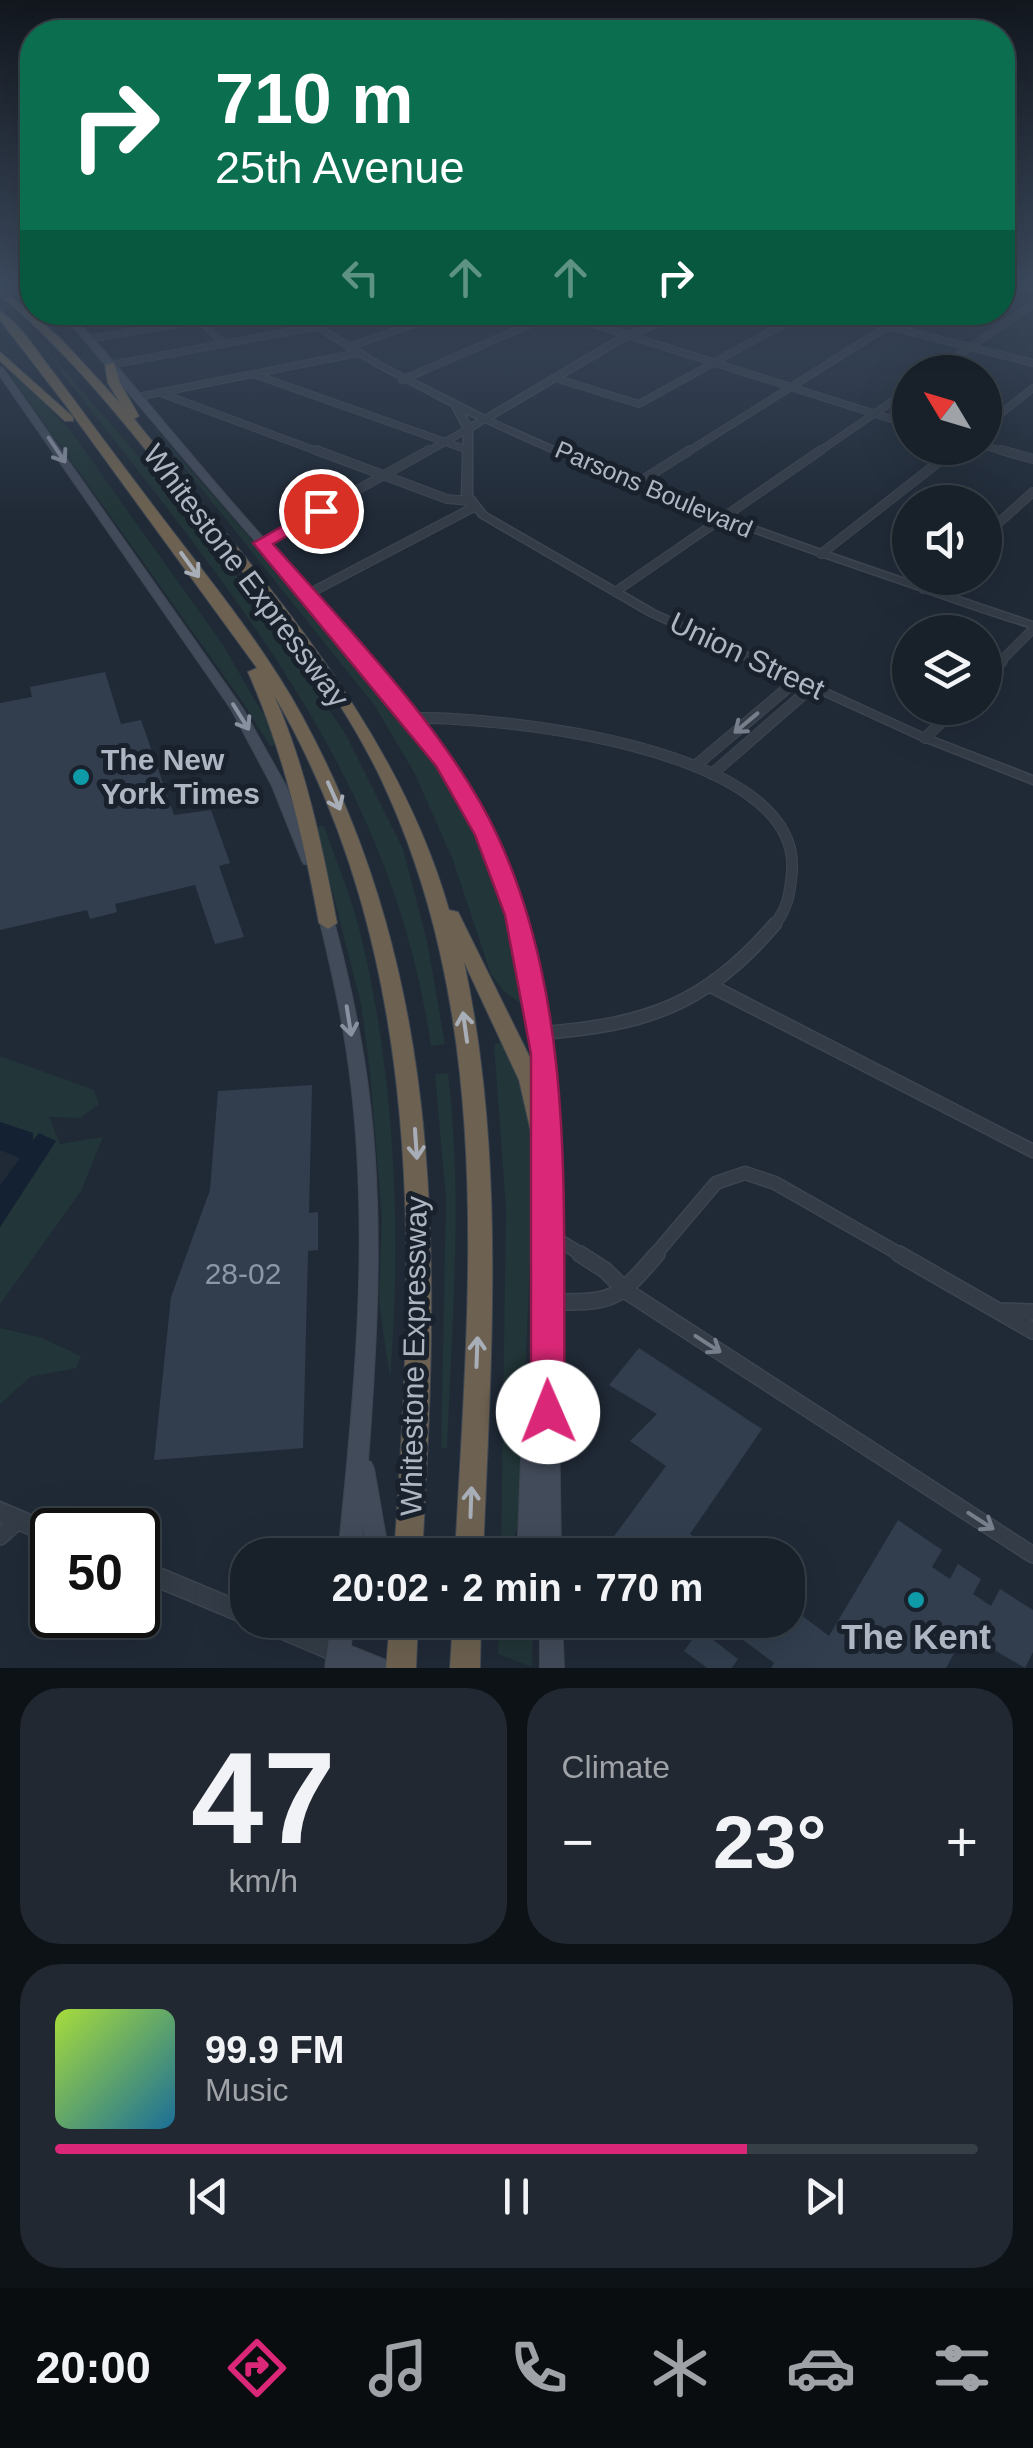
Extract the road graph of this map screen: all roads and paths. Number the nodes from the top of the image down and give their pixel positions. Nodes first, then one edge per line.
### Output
1 (8, 362) edge
2 (40, 362) edge
3 (74, 362) edge
4 (107, 362) edge
5 (127, 362) edge
6 (314, 362) edge
7 (372, 362) edge
8 (444, 362) edge
9 (582, 362) edge
10 (707, 362) edge
11 (718, 362) edge
12 (831, 362) edge
13 (714, 364) junction
14 (110, 365) junction
15 (0, 370) edge
16 (253, 374) junction
17 (555, 378) junction
18 (402, 380) junction
19 (790, 388) junction
20 (1033, 388) edge
21 (158, 392) junction
22 (136, 396) junction
23 (892, 402) edge
24 (456, 406) junction
25 (1002, 413) edge
26 (874, 414) junction
27 (486, 418) junction
28 (892, 420) edge
29 (468, 429) junction
30 (447, 442) junction
31 (468, 450) junction
32 (1002, 451) edge
33 (1033, 460) edge
34 (935, 465) edge
35 (386, 476) junction
36 (636, 484) junction
37 (1033, 492) edge
38 (191, 498) junction
39 (472, 504) junction
40 (148, 508) junction
41 (1002, 519) edge
42 (721, 520) junction
43 (262, 543) junction
44 (820, 554) junction
45 (892, 578) edge
46 (615, 592) junction
47 (308, 594) junction
48 (941, 595) edge
49 (232, 622) junction
50 (1033, 627) edge
51 (1002, 660) edge
52 (797, 680) junction
53 (813, 686) junction
54 (411, 718) junction
55 (938, 725) edge
56 (925, 738) junction
57 (695, 766) junction
58 (712, 774) junction
59 (1033, 780) edge
60 (419, 844) junction
61 (328, 923) junction
62 (713, 988) junction
63 (542, 1033) junction
64 (546, 1150) junction
65 (1033, 1151) edge
66 (546, 1232) junction
67 (626, 1291) junction
68 (547, 1302) junction
69 (996, 1310) junction
70 (1033, 1312) edge
71 (1033, 1331) edge
72 (547, 1376) junction
73 (360, 1438) junction
74 (10, 1516) edge
75 (0, 1537) edge
76 (351, 1538) edge
77 (374, 1538) edge
78 (409, 1538) edge
79 (470, 1538) edge
80 (528, 1538) edge
81 (550, 1538) edge
82 (1033, 1554) edge
83 (160, 1578) edge
84 (230, 1607) edge
85 (295, 1638) edge
86 (402, 1638) edge
87 (466, 1638) edge
88 (552, 1638) edge
89 (338, 1660) edge
90 (378, 1668) edge
91 (400, 1668) edge
92 (465, 1668) edge
93 (552, 1668) edge

1 - 40 highway
2 - 40 highway, Whitestone Expressway
3 - 38 highway, Whitestone Expressway
4 - 14 main road
5 - 14 street
6 - 16 street
7 - 18 street, Parsons Boulevard
8 - 18 street
9 - 17 street
10 - 13 street
11 - 13 street
12 - 19 street
13 - 17 street
13 - 19 street
14 - 22 main road
14 - 38 highway
15 -> 61 main road
16 - 21 street
16 - 30 street
17 - 27 street
18 - 24 street, Parsons Boulevard
19 - 26 street
19 - 36 street
20 - 25 street
21 - 22 street
21 - 35 street
22 - 43 main road
23 - 26 street
24 - 27 street, Parsons Boulevard
24 - 29 street
26 - 28 street
26 - 42 street
27 - 29 street
27 - 36 street, Parsons Boulevard
29 - 30 street
29 - 31 street
30 - 31 street
30 - 35 street
31 - 39 street
32 - 33 street
34 - 44 street
35 - 39 street
35 - 43 street
36 - 42 street, Parsons Boulevard
37 - 41 street
38 - 60 highway, Whitestone Expressway
39 - 46 street, Union Street
39 - 47 street
40 -> 49 highway, Whitestone Expressway
42 - 44 street, Parsons Boulevard
42 - 46 street
43 - 47 main road
44 - 45 street, Parsons Boulevard
46 - 52 street, Union Street
47 - 54 main road
48 - 50 street, Parsons Boulevard
49 - 61 highway
49 -> 78 highway, Whitestone Expressway
50 - 51 street
52 - 53 street, Union Street
52 -> 57 street
53 - 56 street, Union Street
53 - 58 street
54 - 57 street
54 - 63 main road
55 - 56 street
56 - 59 street, Union Street
57 - 58 street
58 - 62 street
60 - 64 highway
79 -> 60 highway, Whitestone Expressway
61 -> 73 main road
62 - 63 street
62 - 65 street
63 - 64 main road
64 - 66 main road
66 - 67 street
66 - 68 main road
67 - 68 street
67 - 69 street
67 -> 82 street
68 - 72 main road
69 - 70 street
69 - 71 street
72 - 80 main road
72 - 81 main road
73 - 76 main road
73 - 77 main road
74 - 75 street
83 - 84 street
85 - 89 street
86 - 91 highway
87 - 92 highway
88 - 93 main road
89 - 90 main road

